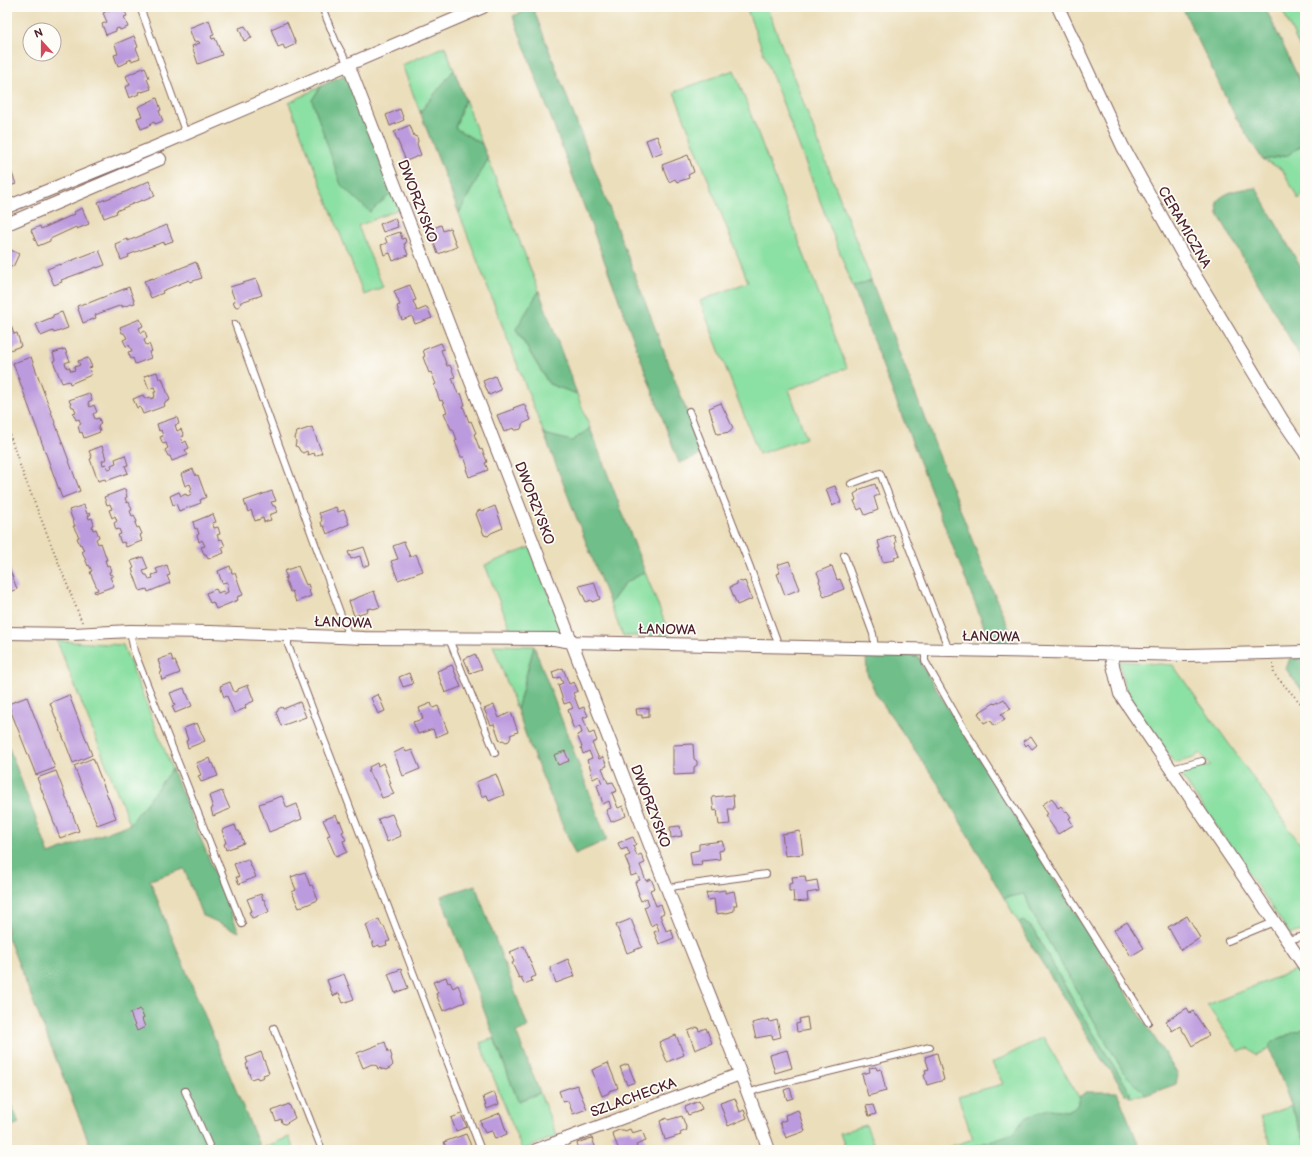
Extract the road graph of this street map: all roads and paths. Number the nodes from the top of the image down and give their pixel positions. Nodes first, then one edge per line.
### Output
1 (140, 7) edge
2 (322, 7) edge
3 (483, 7) edge
4 (1058, 7) edge
5 (465, 11) edge
6 (348, 64) junction
7 (186, 134) junction
8 (160, 159) dead end
9 (7, 207) edge
10 (7, 224) edge
11 (235, 324) dead end
12 (690, 411) dead end
13 (7, 427) edge
14 (1305, 453) edge
15 (851, 484) dead end
16 (844, 555) dead end
17 (130, 631) junction
18 (7, 633) edge
19 (86, 633) junction
20 (288, 634) junction
21 (349, 637) junction
22 (450, 639) junction
23 (572, 642) junction
24 (779, 646) junction
25 (875, 648) junction
26 (925, 649) junction
27 (949, 650) junction
28 (1305, 652) edge
29 (1110, 653) junction
30 (1274, 653) junction
31 (1305, 708) edge
32 (495, 753) dead end
33 (1202, 761) dead end
34 (1171, 769) junction
35 (766, 874) dead end
36 (667, 889) junction
37 (1274, 922) junction
38 (242, 924) dead end
39 (1305, 936) edge
40 (1287, 940) junction
41 (1228, 941) dead end
42 (1305, 967) edge
43 (1148, 1022) dead end
44 (274, 1028) dead end
45 (930, 1047) dead end
46 (740, 1074) junction
47 (185, 1091) dead end
48 (748, 1093) junction
49 (211, 1150) edge
50 (322, 1150) edge
51 (481, 1150) edge
52 (536, 1150) edge
53 (769, 1150) edge

1 - 7 lane
2 - 6 lane
3 - 5 street
4 - 14 street, CERAMICZNA
5 - 6 street
6 - 7 street
6 - 23 street, DWORZYSKO
7 - 9 street
8 - 10 street
11 - 21 lane
12 - 24 lane
13 - 19 path
15 - 27 lane
16 - 25 lane
17 - 19 street, ŁANOWA
17 - 20 street, ŁANOWA
17 - 38 lane
18 - 19 street, ŁANOWA
20 - 21 street, ŁANOWA
20 - 51 lane
21 - 22 street, ŁANOWA
22 - 23 street, ŁANOWA
22 - 32 lane
23 - 24 street, ŁANOWA
23 - 36 street, DWORZYSKO
24 - 25 street, ŁANOWA
25 - 26 street, ŁANOWA
26 - 27 street, ŁANOWA
26 - 43 lane
27 - 29 street, ŁANOWA
28 - 30 street, ŁANOWA
29 - 30 street, ŁANOWA
29 - 34 street
30 - 31 path
33 - 34 lane
34 - 37 street
35 - 36 lane
36 - 46 street, DWORZYSKO
37 - 40 street
37 - 41 lane
39 - 40 lane
40 - 42 street
44 - 50 lane
45 - 48 lane
46 - 48 street, DWORZYSKO
46 - 52 street, SZLACHECKA
47 - 49 lane
48 - 53 street, DWORZYSKO

